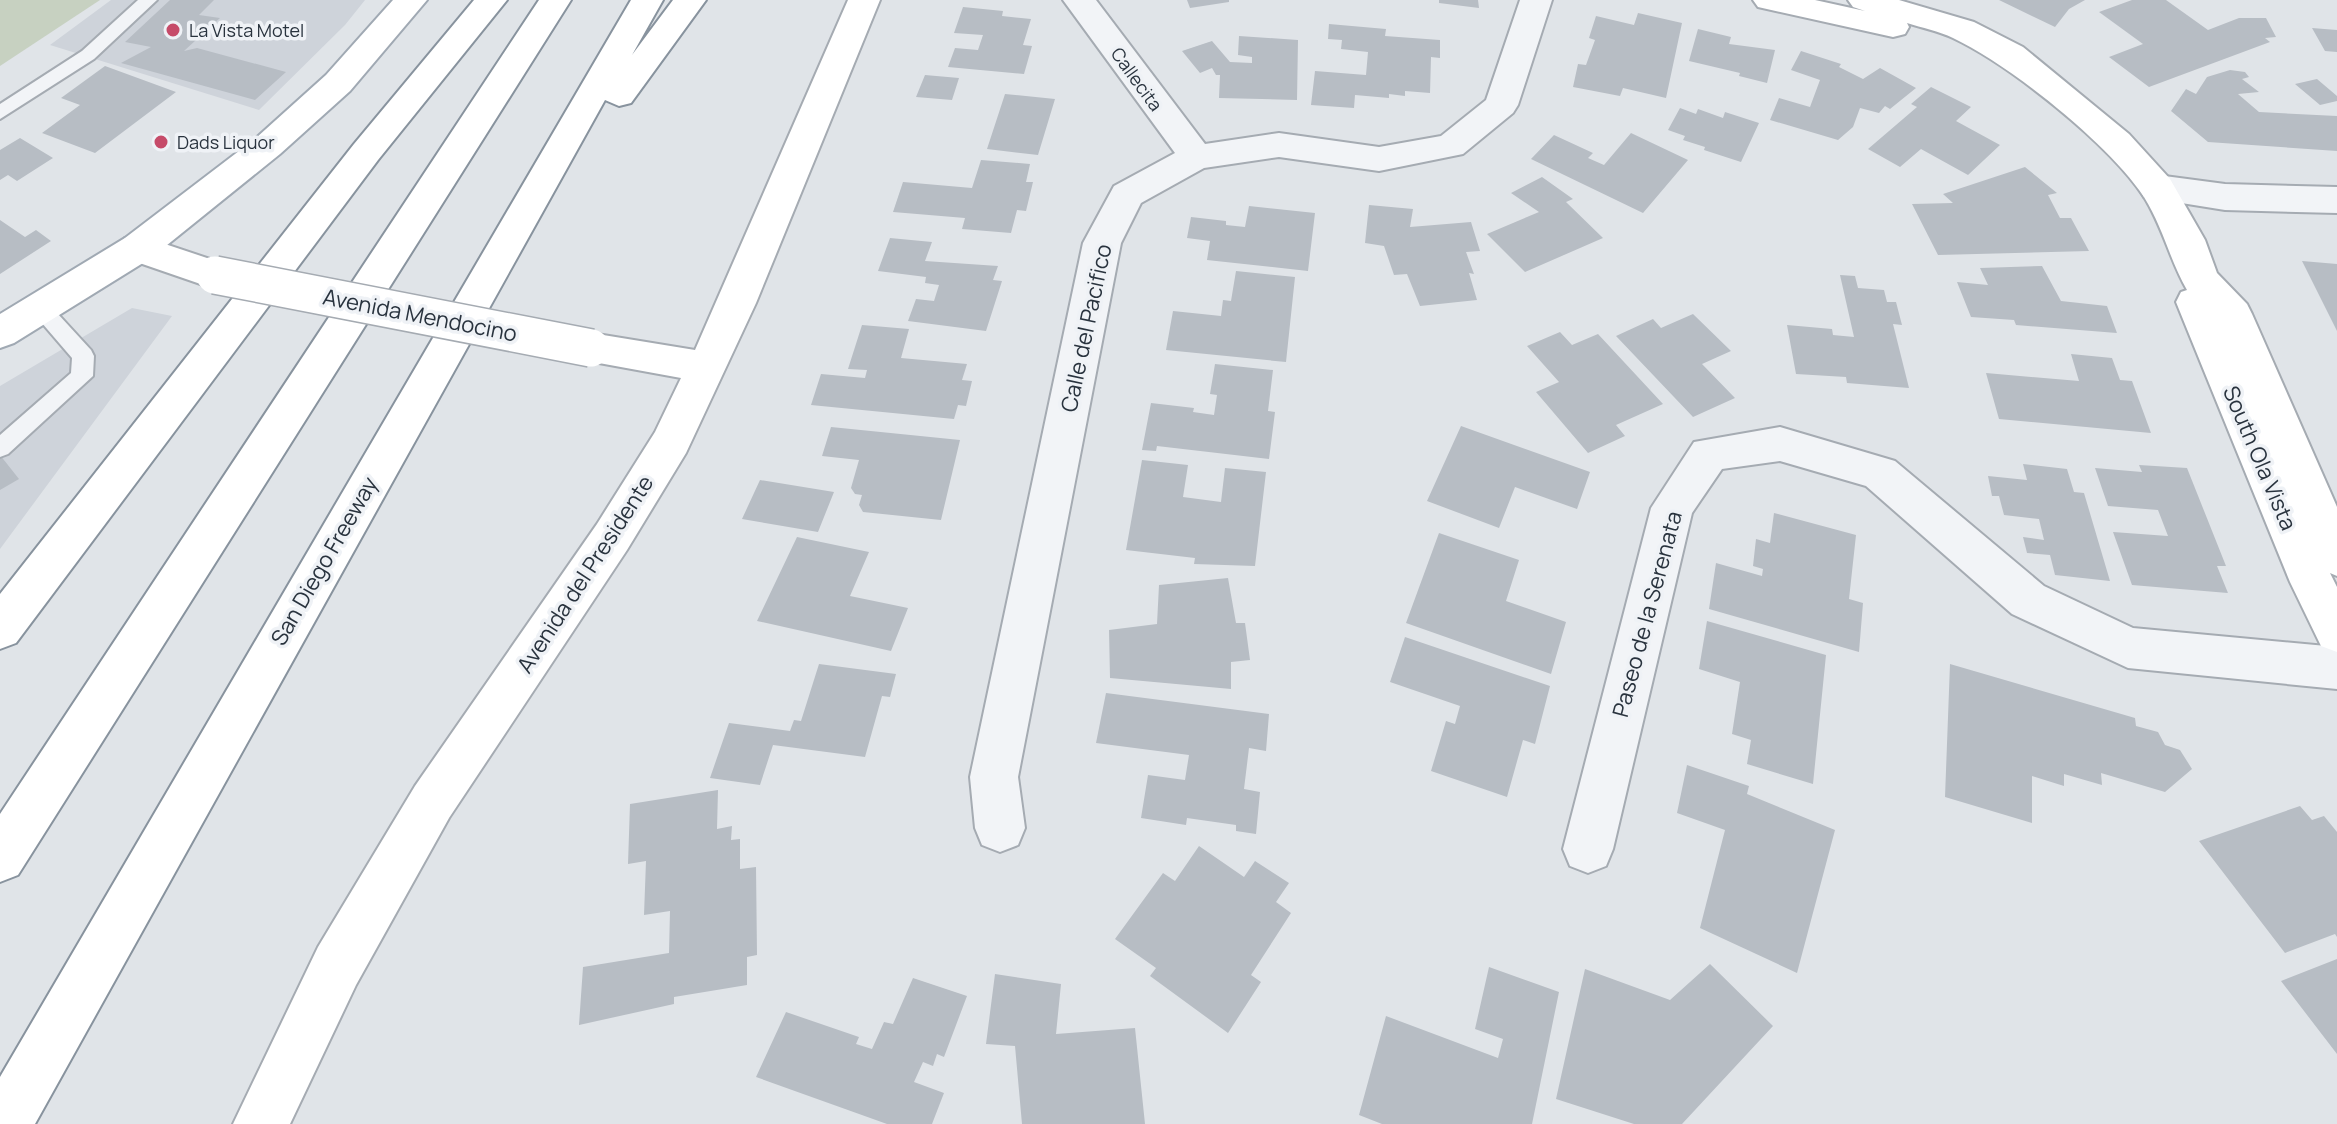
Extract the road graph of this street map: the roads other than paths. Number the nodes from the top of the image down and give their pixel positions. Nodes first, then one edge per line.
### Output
1 (148, 0) edge
2 (411, 0) edge
3 (491, 0) edge
4 (555, 0) edge
5 (647, 0) edge
6 (690, 0) edge
7 (864, 0) edge
8 (1079, 0) edge
9 (1536, 0) edge
10 (1769, 0) edge
11 (1864, 0) edge
12 (2055, 90) junction
13 (0, 113) edge
14 (1196, 157) junction
15 (2157, 188) junction
16 (2337, 200) edge
17 (138, 248) junction
18 (495, 260) junction
19 (2200, 280) junction
20 (40, 308) junction
21 (0, 333) edge
22 (706, 367) junction
23 (0, 448) edge
24 (2337, 557) edge
25 (0, 629) edge
26 (2337, 632) edge
27 (2337, 668) edge
28 (1000, 828) dead end
29 (1588, 849) dead end
30 (0, 858) edge
31 (4, 1124) edge
32 (261, 1124) edge

1 - 13 lane
2 - 17 main road
3 - 25 main road
4 - 30 main road
5 - 18 main road, San Diego Freeway
6 - 18 main road
7 - 22 main road, Avenida del Presidente
8 - 14 street, Callecita
9 - 14 street, Calle del Pacifico
10 - 12 main road, South Ola Vista
11 - 12 main road, South Ola Vista
12 - 15 main road, South Ola Vista
14 - 28 street, Calle del Pacifico
15 - 16 street
15 - 19 main road, South Ola Vista
17 - 20 main road
17 - 22 main road, Avenida Mendocino, bridge
18 - 31 main road, San Diego Freeway
19 - 24 main road, South Ola Vista
19 - 26 main road, South Ola Vista
20 - 21 main road
20 - 23 lane
22 - 32 main road, Avenida del Presidente
27 - 29 street, Paseo de la Serenata

